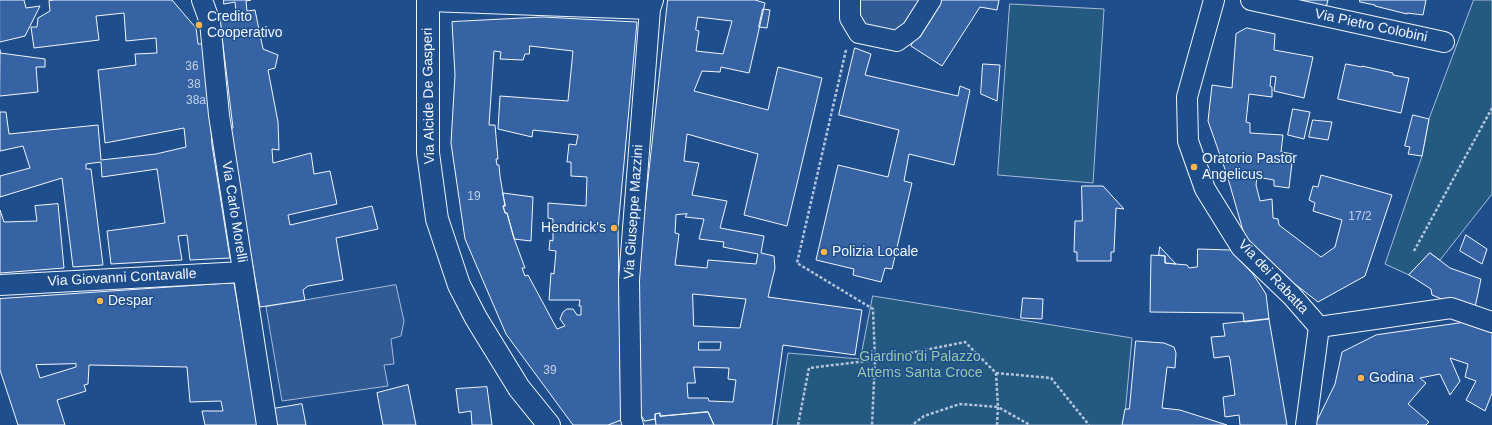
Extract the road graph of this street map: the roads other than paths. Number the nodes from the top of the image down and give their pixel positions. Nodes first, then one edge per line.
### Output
1 (202, 0) edge
2 (428, 0) edge
3 (931, 0) edge
4 (1214, 0) edge
5 (1252, 0) edge
6 (651, 4) edge
7 (850, 9) edge
8 (1444, 42) dead end
9 (243, 272) junction
10 (0, 285) edge
11 (1492, 322) edge
12 (1319, 327) junction
13 (267, 425) edge
14 (549, 425) edge
15 (633, 425) edge
16 (1306, 425) edge

1 - 9 street, Via Carlo Morelli
2 - 6 street
2 - 14 main road, Via Alcide De Gasperi
3 - 7 street
4 - 12 street, Via dei Rabatta
5 - 8 street, Via Pietro Colobini
6 - 15 street, Via Giuseppe Mazzini
9 - 10 street, Via Giovanni Contavalle
9 - 13 street, Via Carlo Morelli
11 - 12 street
12 - 16 street

